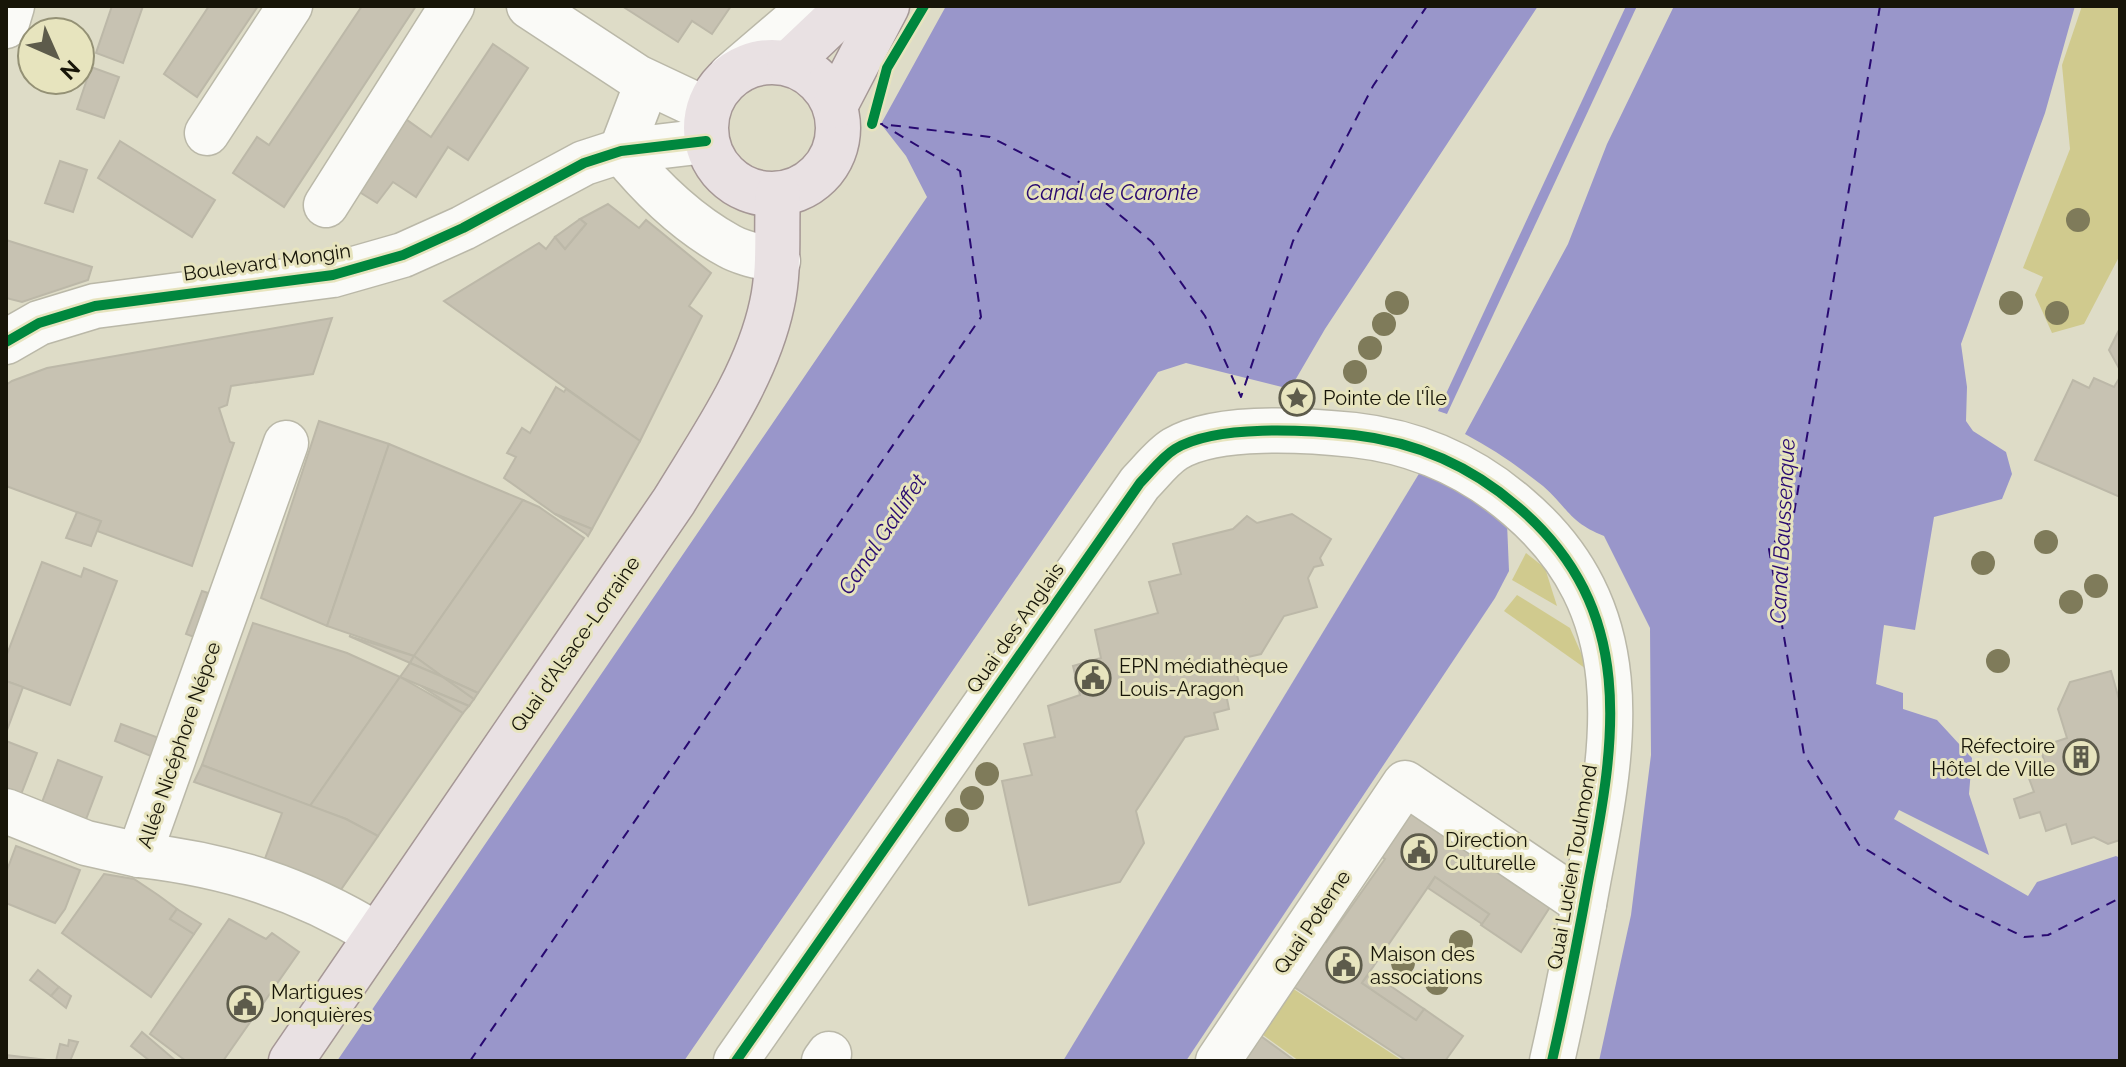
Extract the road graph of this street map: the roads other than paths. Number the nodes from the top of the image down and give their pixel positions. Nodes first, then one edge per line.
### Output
1 (12, 6) edge
2 (290, 6) edge
3 (452, 6) edge
4 (529, 6) edge
5 (812, 6) edge
6 (849, 6) edge
7 (887, 6) edge
8 (6, 26) edge
9 (789, 63) junction
10 (647, 83) junction
11 (835, 106) junction
12 (714, 109) junction
13 (207, 133) dead end
14 (621, 151) junction
15 (778, 194) junction
16 (326, 205) dead end
17 (778, 261) junction
18 (6, 342) edge
19 (286, 443) dead end
20 (1443, 459) joint
21 (6, 811) edge
22 (139, 855) junction
23 (1584, 904) junction
24 (377, 935) junction
25 (291, 1061) edge
26 (736, 1061) edge
27 (1218, 1061) edge
28 (1552, 1061) edge

1 - 8 street
2 - 13 street
3 - 16 street
4 - 10 street
5 - 12 street
6 - 9 main road
7 - 11 main road
9 - 11 main road
9 - 12 main road
10 - 12 street
10 - 14 street
11 - 15 main road
12 - 14 street, Boulevard Mongin
12 - 15 main road
14 - 17 street
14 - 18 street, Boulevard Mongin
15 - 17 main road, Quai d'Alsace-Lorraine
17 - 24 main road, Quai d'Alsace-Lorraine
19 - 22 street, Allée Nicéphore Népce
20 - 23 street, Quai Lucien Toulmond
20 - 26 street, Quai des Anglais
21 - 22 street
22 - 24 street, Allée Nicéphore Népce
23 - 27 street, Quai Poterne
23 - 28 street, Quai Lucien Toulmond
24 - 25 main road, Quai d'Alsace-Lorraine

